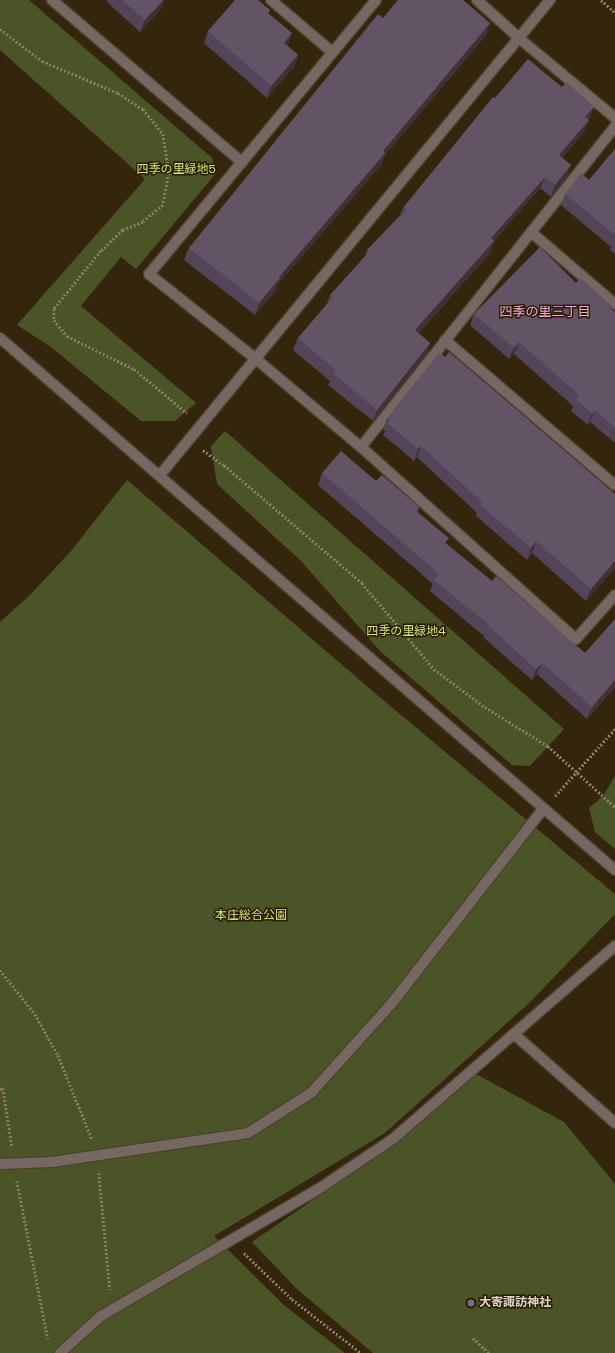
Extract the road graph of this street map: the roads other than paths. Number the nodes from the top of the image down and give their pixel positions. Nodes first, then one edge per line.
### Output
1 (52, 0) edge
2 (271, 0) edge
3 (376, 0) edge
4 (477, 0) edge
5 (550, 0) edge
6 (520, 39) junction
7 (332, 52) junction
8 (615, 118) edge
9 (615, 126) edge
10 (242, 162) junction
11 (531, 232) junction
12 (615, 304) edge
13 (0, 338) edge
14 (445, 340) junction
15 (256, 359) junction
16 (361, 446) junction
17 (160, 475) junction
18 (615, 485) edge
19 (615, 595) edge
20 (543, 809) junction
21 (615, 870) edge
22 (615, 946) edge
23 (514, 1034) junction
24 (615, 1123) edge
25 (0, 1164) edge
26 (65, 1352) edge

1 - 10 street
2 - 7 street
3 - 7 street
4 - 6 street
5 - 6 street
6 - 8 street
6 - 15 street
7 - 10 street
9 - 11 street
10 - 15 street
11 - 12 street
11 - 14 street
13 - 17 street
14 - 16 street
14 - 18 street
15 - 16 street
15 - 17 street
16 - 19 street
17 - 20 street
20 - 21 street
20 - 25 street
22 - 23 street
23 - 24 street
23 - 26 street

